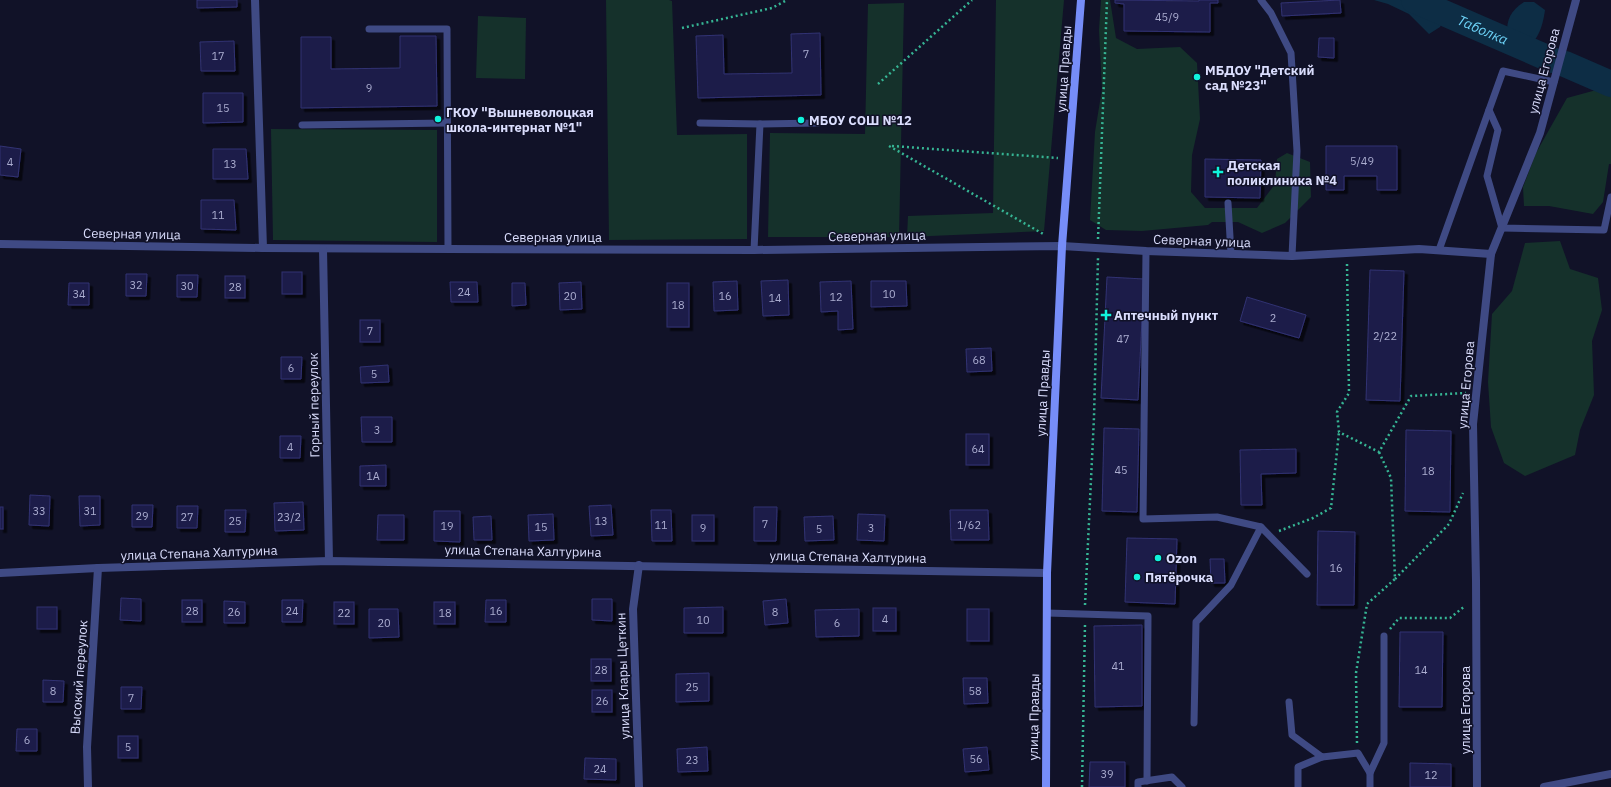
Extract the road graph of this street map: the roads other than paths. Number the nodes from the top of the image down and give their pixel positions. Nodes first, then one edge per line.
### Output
1 (255, 0) edge
2 (1080, 0) edge
3 (1261, 0) edge
4 (1576, 0) edge
5 (369, 29) dead end
6 (1554, 82) junction
7 (1489, 110) junction
8 (447, 123) junction
9 (700, 123) dead end
10 (818, 123) dead end
11 (760, 124) junction
12 (302, 125) dead end
13 (1611, 197) edge
14 (1228, 203) dead end
15 (1502, 228) junction
16 (0, 244) edge
17 (1062, 246) junction
18 (263, 248) junction
19 (322, 249) junction
20 (448, 249) junction
21 (754, 250) junction
22 (1439, 250) junction
23 (1146, 251) junction
24 (1230, 254) junction
25 (1491, 254) junction
26 (1292, 256) junction
27 (1261, 527) junction
28 (329, 561) junction
29 (639, 565) junction
30 (98, 568) junction
31 (0, 573) edge
32 (1047, 573) junction
33 (1307, 574) dead end
34 (1047, 613) junction
35 (1384, 636) road end
36 (1289, 702) dead end
37 (1194, 723) dead end
38 (1322, 757) junction
39 (1370, 774) junction
40 (1611, 774) edge
41 (1147, 781) junction
42 (88, 787) edge
43 (639, 787) edge
44 (1046, 787) edge
45 (1138, 787) edge
46 (1182, 787) edge
47 (1298, 787) edge
48 (1370, 787) edge
49 (1477, 787) edge
50 (1544, 787) edge

1 - 18 street
2 - 17 street, улица Правды
3 - 26 lane
4 - 6 street, улица Егорова
5 - 8 lane
6 - 7 lane
6 - 15 street, улица Егорова
7 - 15 lane
7 - 22 lane
8 - 12 lane
8 - 20 lane
9 - 11 lane
10 - 11 lane
11 - 21 lane
13 - 15 lane
14 - 24 lane
15 - 25 street, улица Егорова
16 - 18 street, Северная улица
17 - 21 street, Северная улица
17 - 23 street, Северная улица
17 - 32 street, улица Правды
18 - 19 street, Северная улица
19 - 20 street, Северная улица
19 - 28 street, Горный переулок
20 - 21 street, Северная улица
22 - 25 street, Северная улица
22 - 26 street, Северная улица
23 - 24 street, Северная улица
23 - 27 lane
24 - 26 street, Северная улица
25 - 49 street, улица Егорова
27 - 33 lane
27 - 37 lane
28 - 29 street, улица Степана Халтурина
28 - 30 street, улица Степана Халтурина
29 - 32 street, улица Степана Халтурина
29 - 43 street, улица Клары Цеткин
30 - 31 street, улица Степана Халтурина
30 - 42 street, Высокий переулок
32 - 34 street, улица Правды
34 - 41 lane
34 - 44 street, улица Правды
35 - 39 lane
36 - 38 lane
38 - 39 lane
38 - 47 lane
39 - 48 lane
40 - 50 street
41 - 45 lane
41 - 46 lane

